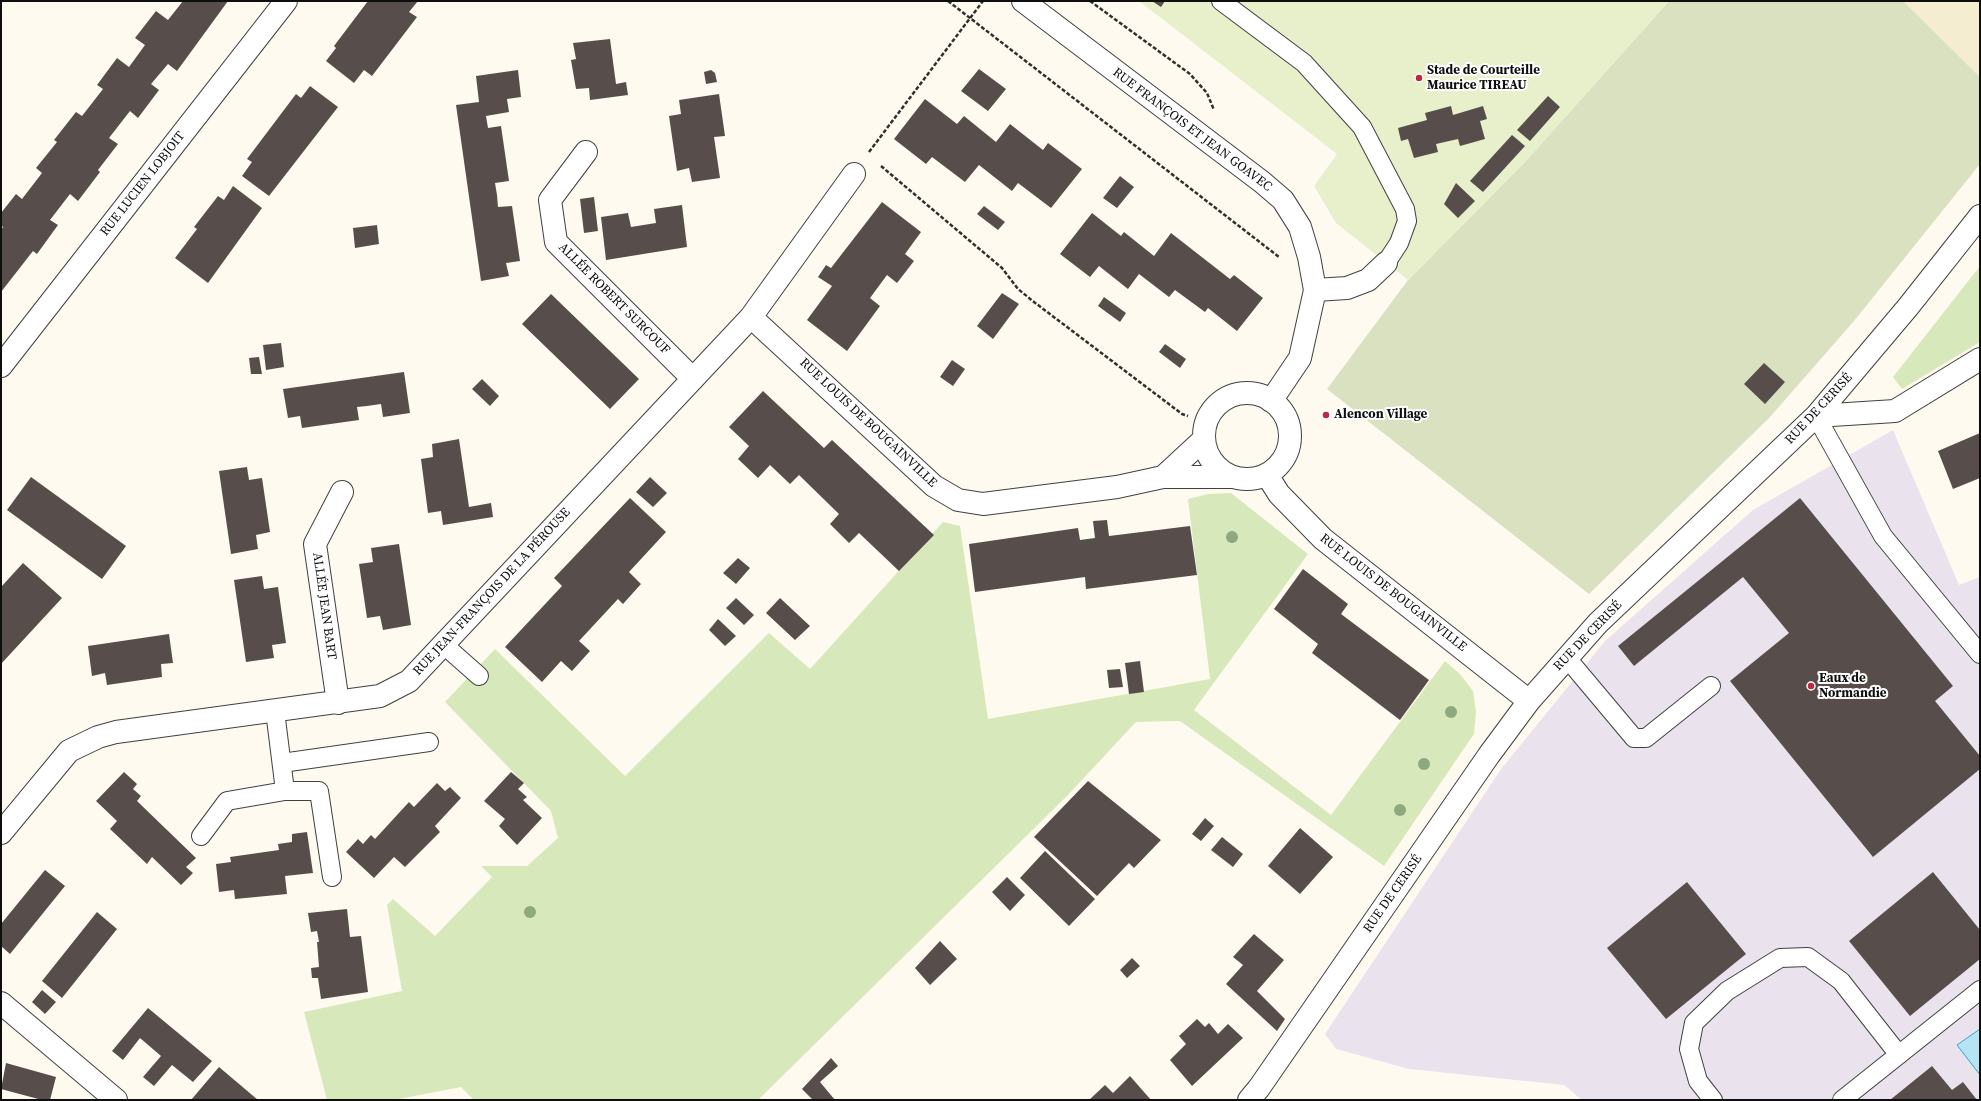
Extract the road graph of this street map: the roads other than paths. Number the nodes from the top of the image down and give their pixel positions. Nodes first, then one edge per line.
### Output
1 (286, 1) edge
2 (1023, 1) edge
3 (1221, 1) edge
4 (586, 152) dead end
5 (854, 174) road end
6 (1980, 216) edge
7 (1386, 262) joint
8 (1315, 290) junction
9 (751, 317) junction
10 (1980, 359) edge
11 (1, 366) edge
12 (693, 378) junction
13 (1271, 401) junction
14 (1816, 416) junction
15 (1204, 432) junction
16 (1267, 475) junction
17 (1162, 477) junction
18 (1231, 477) junction
19 (342, 492) dead end
20 (444, 644) junction
21 (1980, 654) edge
22 (1566, 657) junction
23 (479, 676) dead end
24 (1711, 686) dead end
25 (1529, 701) junction
26 (338, 703) junction
27 (275, 711) junction
28 (429, 742) dead end
29 (282, 763) junction
30 (285, 791) junction
31 (1, 833) edge
32 (201, 836) dead end
33 (332, 877) dead end
34 (1980, 990) edge
35 (1, 1003) edge
36 (1899, 1055) junction
37 (1258, 1096) edge
38 (116, 1100) edge
39 (1713, 1100) edge
40 (1842, 1100) edge

1 - 11 street, RUE LUCIEN LOBJOIT
2 - 8 street, RUE FRANÇOIS ET JEAN GOAVEC
3 - 7 lane
4 - 12 street, ALLÉE ROBERT SURCOUF
5 - 9 street, RUE JEAN-FRANÇOIS DE LA PÉROUSE
6 - 14 street, RUE DE CERISÉ
7 - 8 street
8 - 13 street
9 - 12 street, RUE JEAN-FRANÇOIS DE LA PÉROUSE
9 - 17 street, RUE LOUIS DE BOUGAINVILLE
10 - 14 street
12 - 20 street, RUE JEAN-FRANÇOIS DE LA PÉROUSE
13 - 15 street
13 - 16 street
14 - 21 lane
14 - 22 street, RUE DE CERISÉ
15 - 17 street, RUE LOUIS DE BOUGAINVILLE
15 - 18 street
16 - 18 street
16 - 25 street, RUE LOUIS DE BOUGAINVILLE
17 - 18 street, RUE LOUIS DE BOUGAINVILLE
19 - 26 street, ALLÉE JEAN BART
20 - 23 lane
20 - 26 street, RUE JEAN-FRANÇOIS DE LA PÉROUSE
22 - 24 lane
22 - 25 street, RUE DE CERISÉ
25 - 37 street, RUE DE CERISÉ
26 - 27 street, RUE JEAN-FRANÇOIS DE LA PÉROUSE
27 - 29 lane
27 - 31 street, RUE JEAN-FRANÇOIS DE LA PÉROUSE
28 - 29 lane
29 - 30 lane
30 - 32 lane
30 - 33 lane
34 - 36 lane
35 - 38 street
36 - 39 lane
36 - 40 lane

